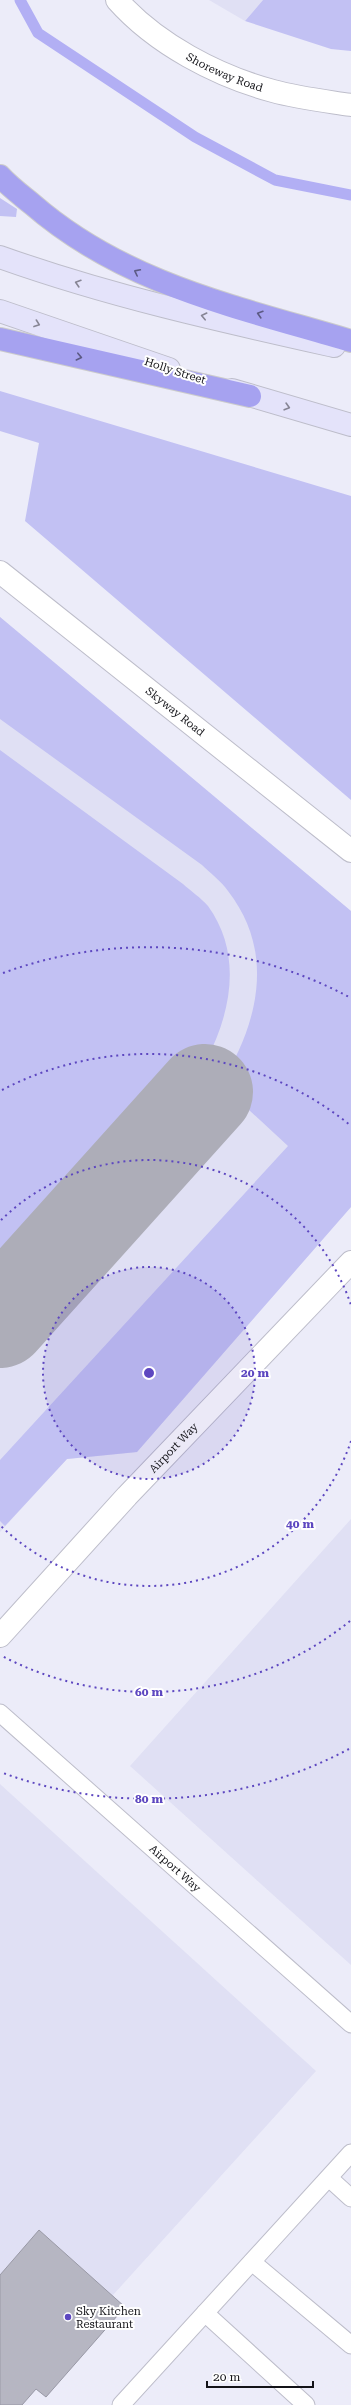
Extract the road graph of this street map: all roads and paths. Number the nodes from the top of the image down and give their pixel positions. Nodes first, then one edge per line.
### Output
1 (117, 0) edge
2 (351, 105) edge
3 (0, 176) edge
4 (0, 257) edge
5 (0, 311) edge
6 (0, 339) edge
7 (351, 341) edge
8 (351, 349) edge
9 (250, 396) junction
10 (351, 425) edge
11 (0, 572) edge
12 (351, 851) edge
13 (351, 1262) edge
14 (0, 1636) edge
15 (0, 1713) edge
16 (351, 2024) edge
17 (351, 2153) edge
18 (329, 2178) junction
19 (351, 2198) edge
20 (252, 2262) junction
21 (205, 2313) junction
22 (351, 2345) edge
23 (121, 2405) edge
24 (306, 2405) edge

1 - 2 street, Shoreway Road
7 -> 3 highway
8 -> 4 main road
5 -> 9 main road, Holly Street
6 -> 9 highway
9 -> 10 main road, Holly Street
11 - 12 street, Skyway Road
13 - 14 street, Airport Way
15 - 16 lane, Airport Way
17 - 18 lane
18 - 19 lane
18 - 20 lane
20 - 21 lane
20 - 22 lane
21 - 23 lane
21 - 24 lane

